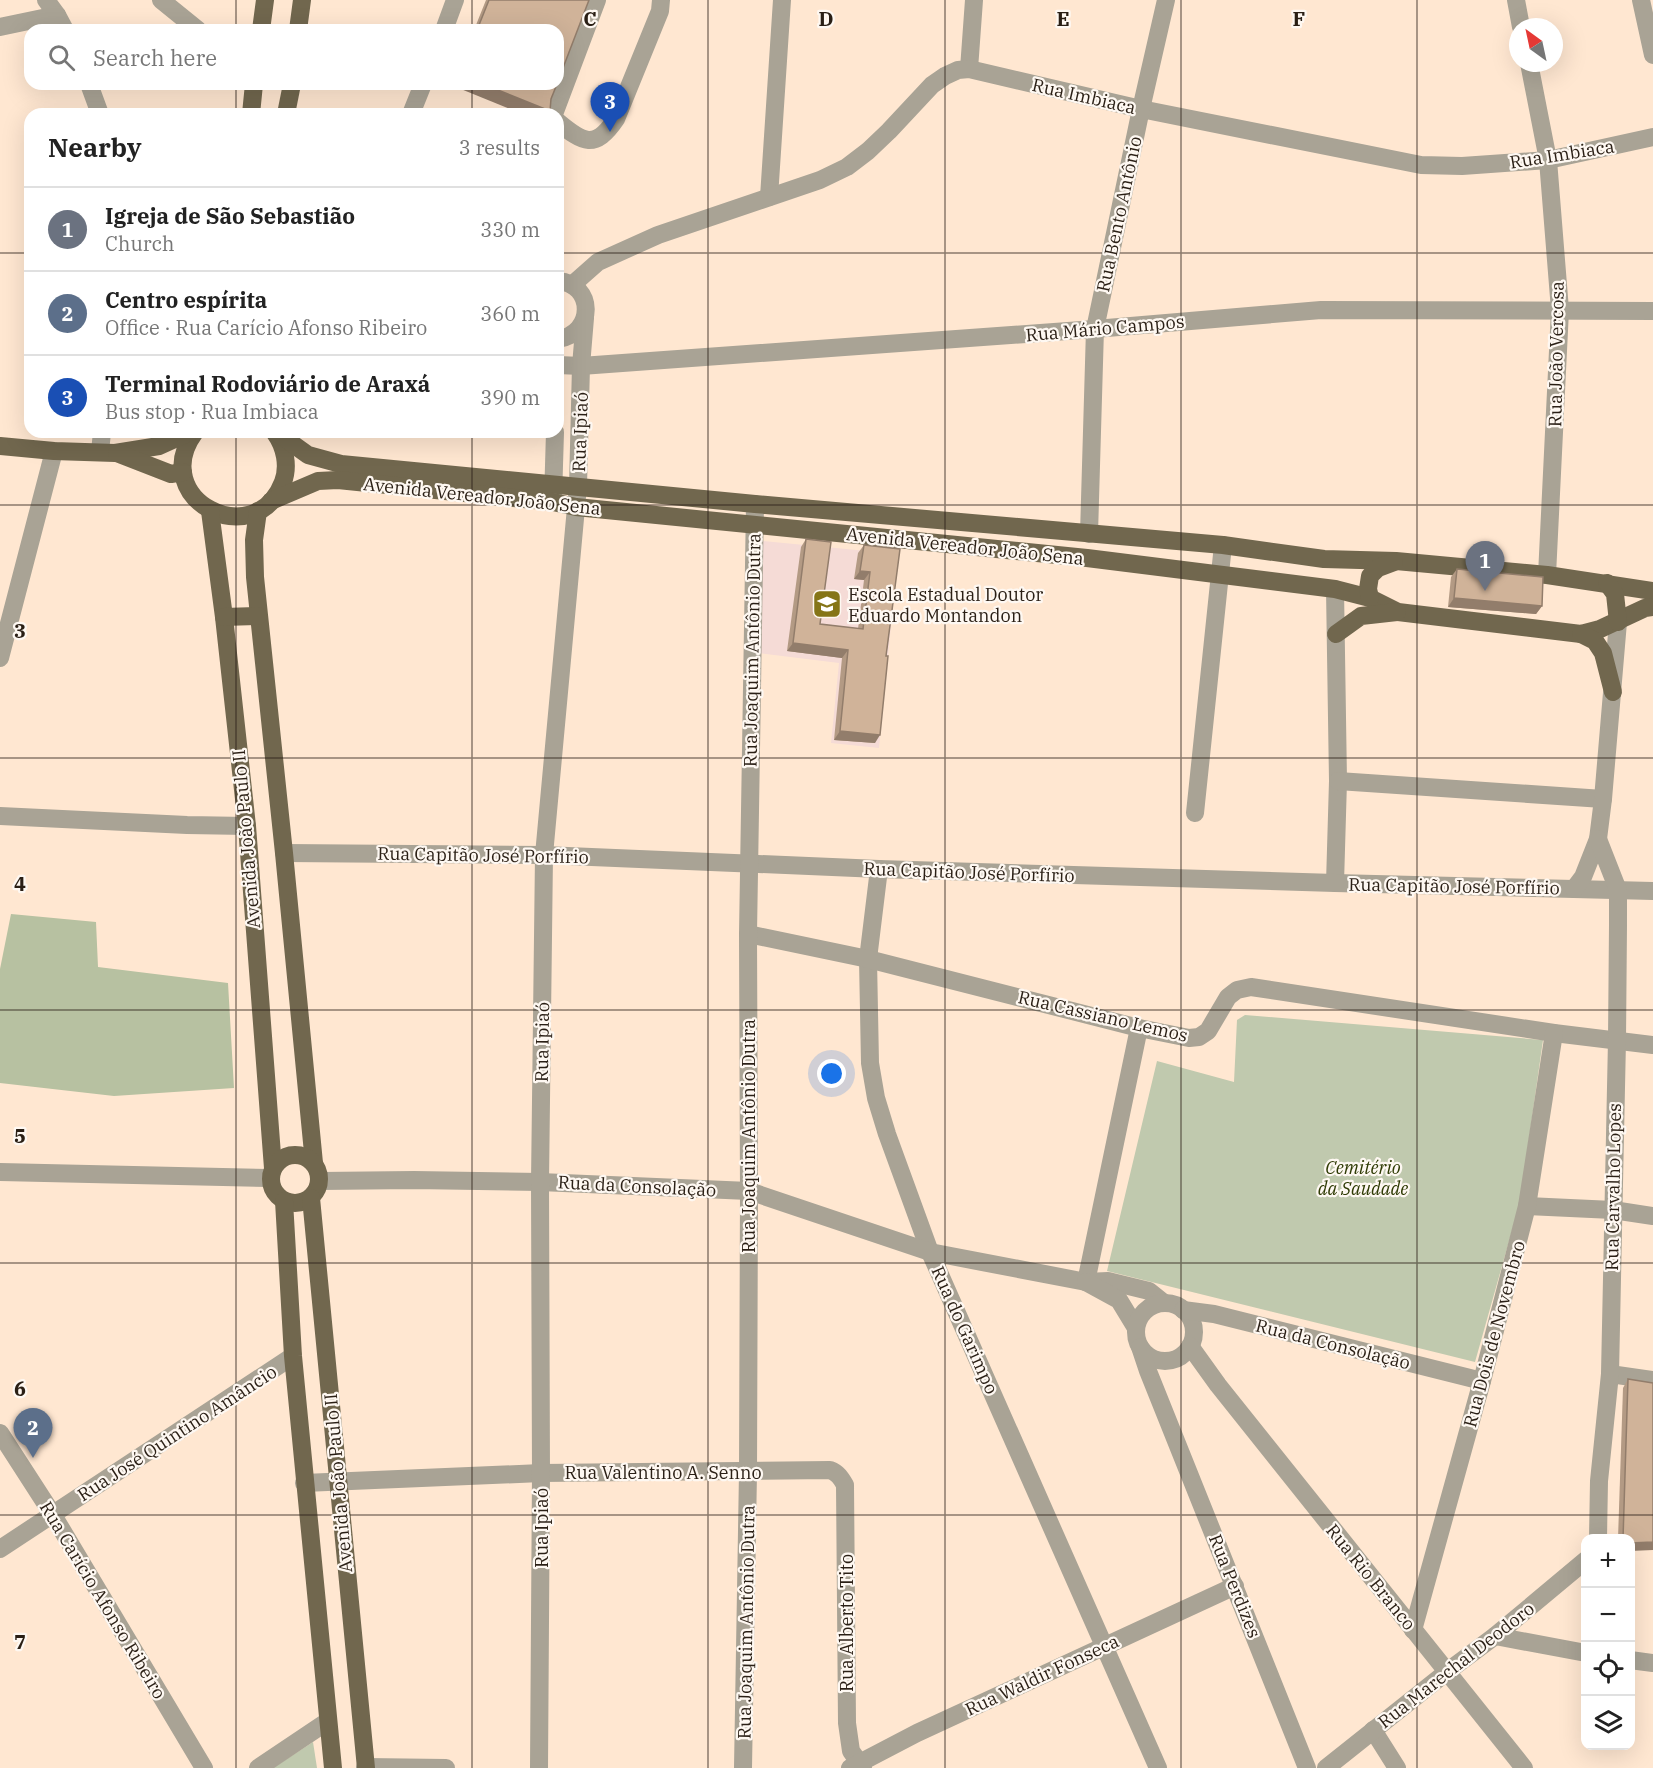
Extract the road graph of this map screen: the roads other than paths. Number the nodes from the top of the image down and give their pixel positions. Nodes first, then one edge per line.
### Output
1 (161, 0) edge
2 (265, 0) edge
3 (302, 0) edge
4 (455, 0) edge
5 (597, 0) edge
6 (661, 0) edge
7 (782, 0) edge
8 (974, 0) edge
9 (1166, 0) edge
10 (1516, 0) edge
11 (1641, 0) edge
12 (56, 15) edge
13 (1519, 18) edge
14 (191, 24) edge
15 (262, 24) edge
16 (299, 24) edge
17 (446, 24) edge
18 (0, 27) edge
19 (1653, 55) edge
20 (969, 69) junction
21 (1531, 72) edge
22 (564, 87) edge
23 (91, 90) edge
24 (253, 90) edge
25 (291, 90) edge
26 (421, 90) edge
27 (563, 90) edge
28 (98, 108) edge
29 (252, 108) edge
30 (288, 108) edge
31 (413, 108) edge
32 (556, 108) edge
33 (1141, 110) junction
34 (564, 127) edge
35 (1653, 137) edge
36 (1548, 159) junction
37 (769, 197) junction
38 (565, 283) edge
39 (1560, 310) junction
40 (1653, 311) edge
41 (585, 318) junction
42 (1095, 330) junction
43 (564, 338) edge
44 (564, 365) edge
45 (582, 366) junction
46 (104, 438) edge
47 (177, 438) edge
48 (190, 438) edge
49 (278, 438) edge
50 (284, 438) edge
51 (555, 438) edge
52 (0, 446) edge
53 (54, 451) junction
54 (108, 452) junction
55 (183, 472) junction
56 (578, 486) junction
57 (553, 493) junction
58 (755, 504) junction
59 (264, 506) junction
60 (576, 507) junction
61 (210, 511) junction
62 (754, 524) junction
63 (1089, 534) junction
64 (1223, 545) junction
65 (1396, 561) junction
66 (1219, 575) junction
67 (1546, 575) junction
68 (1607, 584) junction
69 (1335, 589) junction
70 (1653, 591) edge
71 (1370, 598) junction
72 (1653, 607) edge
73 (1398, 612) junction
74 (258, 616) junction
75 (224, 617) junction
76 (1618, 622) junction
77 (1336, 634) junction
78 (1581, 634) junction
79 (0, 658) edge
80 (1613, 692) junction
81 (1338, 781) junction
82 (1603, 799) junction
83 (1195, 813) dead end
84 (0, 816) edge
85 (247, 826) junction
86 (1598, 839) junction
87 (284, 853) junction
88 (544, 855) junction
89 (749, 864) junction
90 (879, 869) junction
91 (1335, 883) junction
92 (1574, 889) junction
93 (1618, 890) junction
94 (1653, 891) edge
95 (748, 934) junction
96 (868, 959) junction
97 (1139, 1028) junction
98 (1554, 1034) junction
99 (1617, 1040) junction
100 (1653, 1045) edge
101 (314, 1163) junction
102 (0, 1172) edge
103 (271, 1173) junction
104 (320, 1181) junction
105 (540, 1182) junction
106 (749, 1191) junction
107 (311, 1198) junction
108 (284, 1202) junction
109 (1527, 1206) junction
110 (1613, 1210) junction
111 (1653, 1216) edge
112 (930, 1252) junction
113 (1086, 1282) junction
114 (1164, 1303) junction
115 (1183, 1310) junction
116 (1136, 1328) junction
117 (1190, 1346) junction
118 (1140, 1347) junction
119 (293, 1356) junction
120 (1171, 1360) junction
121 (1610, 1374) junction
122 (1653, 1380) edge
123 (1482, 1381) junction
124 (1218, 1385) junction
125 (1162, 1404) junction
126 (0, 1433) edge
127 (748, 1472) junction
128 (541, 1473) junction
129 (840, 1476) joint
130 (339, 1482) junction
131 (304, 1483) junction
132 (53, 1515) junction
133 (1598, 1534) edge
134 (0, 1549) edge
135 (1581, 1564) edge
136 (1235, 1586) junction
137 (1413, 1630) junction
138 (1495, 1636) junction
139 (1105, 1646) junction
140 (1581, 1652) edge
141 (1635, 1661) edge
142 (1653, 1663) edge
143 (1448, 1671) junction
144 (328, 1721) junction
145 (1373, 1730) junction
146 (858, 1766) edge
147 (204, 1768) edge
148 (258, 1768) edge
149 (333, 1768) edge
150 (366, 1768) edge
151 (446, 1768) edge
152 (539, 1768) edge
153 (744, 1768) edge
154 (1158, 1768) edge
155 (1307, 1768) edge
156 (1326, 1768) edge
157 (1397, 1768) edge
158 (1524, 1768) edge

1 - 14 street
2 - 15 main road
3 - 16 main road
4 - 17 street
5 - 22 street
6 - 34 street
7 - 37 street
8 - 20 street
9 - 33 street, Rua Bento Antônio
10 - 13 street
11 - 19 street
12 - 18 street
20 - 33 street, Rua Imbiaca
20 - 37 street
21 - 36 street, Rua João Vercosa
23 - 28 street
24 - 29 main road
25 - 30 main road
26 - 31 street
27 - 32 street
33 - 36 street, Rua Imbiaca
33 - 42 street, Rua Bento Antônio
35 - 36 street, Rua Imbiaca
36 - 39 street, Rua João Vercosa
37 - 38 street
38 - 41 street, Rua Ipiaó
39 - 40 street, Rua Mário Campos
39 - 42 street, Rua Mário Campos
39 - 67 street, Rua João Vercosa
41 - 43 street
41 - 45 street, Rua Ipiaó
42 - 45 street, Rua Mário Campos
42 - 63 street, Rua Bento Antônio
44 - 45 street, Rua Mário Campos
45 - 56 street, Rua Ipiaó
46 - 54 street
47 - 54 main road
48 - 55 main road
49 - 59 main road, Avenida João Paulo II
50 - 57 main road, Avenida Vereador João Sena
51 - 57 street, Rua Ipiaó
52 - 53 main road
53 - 54 main road
53 - 79 street
54 - 55 main road
55 - 61 main road
56 - 57 main road, Avenida Vereador João Sena
56 - 58 main road, Avenida Vereador João Sena
56 - 60 street, Rua Ipiaó
57 - 59 main road, Avenida Vereador João Sena
57 - 60 main road, Avenida Vereador João Sena
58 - 62 street, Rua Joaquim Antônio Dutra
58 - 63 main road, Avenida Vereador João Sena
59 - 61 main road, Avenida Vereador João Sena
59 - 74 main road, Avenida João Paulo II
60 - 62 main road, Avenida Vereador João Sena
60 - 88 street, Rua Ipiaó
61 - 75 main road, Avenida João Paulo II
62 - 66 main road, Avenida Vereador João Sena
62 - 89 street, Rua Joaquim Antônio Dutra
63 - 64 main road, Avenida Vereador João Sena
64 - 65 main road, Avenida Vereador João Sena
64 - 66 street
65 - 67 main road, Avenida Vereador João Sena
65 - 71 main road
66 - 69 main road, Avenida Vereador João Sena
66 - 83 street
67 - 68 main road, Avenida Vereador João Sena
68 - 70 main road, Avenida Vereador João Sena
68 - 76 main road
69 - 71 main road, Avenida Vereador João Sena
69 - 77 street
71 - 73 main road, Avenida Vereador João Sena
72 - 76 main road, Avenida Vereador João Sena
73 - 77 main road
73 - 78 main road, Avenida Vereador João Sena
74 - 75 main road
74 - 87 main road, Avenida João Paulo II
75 - 85 main road, Avenida João Paulo II
76 - 78 main road, Avenida Vereador João Sena
76 - 80 street, Rua Carvalho Lopes
77 - 81 street
78 - 80 main road
80 - 82 street, Rua Carvalho Lopes
81 - 82 street
81 - 91 street
82 - 86 street, Rua Carvalho Lopes
84 - 85 street
85 - 103 main road, Avenida João Paulo II
86 - 92 street, Rua Carvalho Lopes
86 - 93 street, Rua Carvalho Lopes
87 - 88 street, Rua Capitão José Porfírio
87 - 101 main road, Avenida João Paulo II
88 - 89 street, Rua Capitão José Porfírio
88 - 105 street, Rua Ipiaó
89 - 90 street, Rua Capitão José Porfírio
89 - 95 street, Rua Joaquim Antônio Dutra
90 - 91 street, Rua Capitão José Porfírio
90 - 96 street, Rua do Garimpo
91 - 92 street, Rua Capitão José Porfírio
92 - 93 street, Rua Capitão José Porfírio
93 - 94 street, Rua Capitão José Porfírio
93 - 99 street, Rua Carvalho Lopes
95 - 96 street, Rua Cassiano Lemos
95 - 106 street, Rua Joaquim Antônio Dutra
96 - 97 street, Rua Cassiano Lemos
96 - 112 street, Rua do Garimpo
97 - 98 street, Rua Cassiano Lemos
97 - 113 street
98 - 99 street, Rua Cassiano Lemos
98 - 109 street, Rua Dois de Novembro
99 - 100 street, Rua Cassiano Lemos
99 - 110 street, Rua Carvalho Lopes
101 - 103 main road
101 - 104 main road
102 - 103 street
103 - 108 main road
104 - 105 street, Rua da Consolação
104 - 107 main road
105 - 106 street, Rua da Consolação
105 - 128 street, Rua Ipiaó
106 - 112 street, Rua da Consolação
106 - 127 street, Rua Joaquim Antônio Dutra
107 - 108 main road
107 - 130 main road, Avenida João Paulo II
108 - 119 main road, Avenida João Paulo II
109 - 110 street
109 - 123 street, Rua Dois de Novembro
110 - 111 street
110 - 121 street, Rua Carvalho Lopes
112 - 113 street, Rua da Consolação
112 - 139 street, Rua do Garimpo
113 - 114 street, Rua da Consolação
113 - 116 street, Rua da Consolação
114 - 115 street
114 - 116 street
115 - 117 street
115 - 123 street, Rua da Consolação
116 - 118 street
117 - 120 street
117 - 124 street, Rua Rio Branco
118 - 120 street
118 - 125 street, Rua Perdizes
119 - 131 main road, Avenida João Paulo II
119 - 132 street, Rua José Quintino Amâncio
120 - 124 street, Rua Rio Branco
120 - 125 street, Rua Perdizes
121 - 122 street
121 - 133 street, Rua Carvalho Lopes
123 - 137 street, Rua Dois de Novembro
124 - 137 street, Rua Rio Branco
125 - 136 street, Rua Perdizes
126 - 132 street, Rua Carício Afonso Ribeiro
127 - 128 street, Rua Valentino A. Senno
127 - 129 street, Rua Valentino A. Senno
127 - 153 street, Rua Joaquim Antônio Dutra
128 - 130 street, Rua Valentino A. Senno
128 - 152 street, Rua Ipiaó
129 - 146 street, Rua Alberto Tito
130 - 131 street, Rua Valentino A. Senno
130 - 150 main road, Avenida João Paulo II
131 - 144 main road, Avenida João Paulo II
132 - 134 street, Rua José Quintino Amâncio
132 - 147 street, Rua Carício Afonso Ribeiro
135 - 138 street, Rua Marechal Deodoro
136 - 139 street, Rua Waldir Fonseca
136 - 155 street, Rua Perdizes
137 - 143 street, Rua Rio Branco
138 - 140 street
138 - 143 street, Rua Marechal Deodoro
139 - 146 street, Rua Waldir Fonseca
139 - 154 street, Rua do Garimpo
141 - 142 street
143 - 145 street, Rua Marechal Deodoro
143 - 158 street, Rua Rio Branco
144 - 148 street
144 - 149 main road, Avenida João Paulo II
145 - 156 street, Rua Marechal Deodoro
145 - 157 street
150 - 151 street

